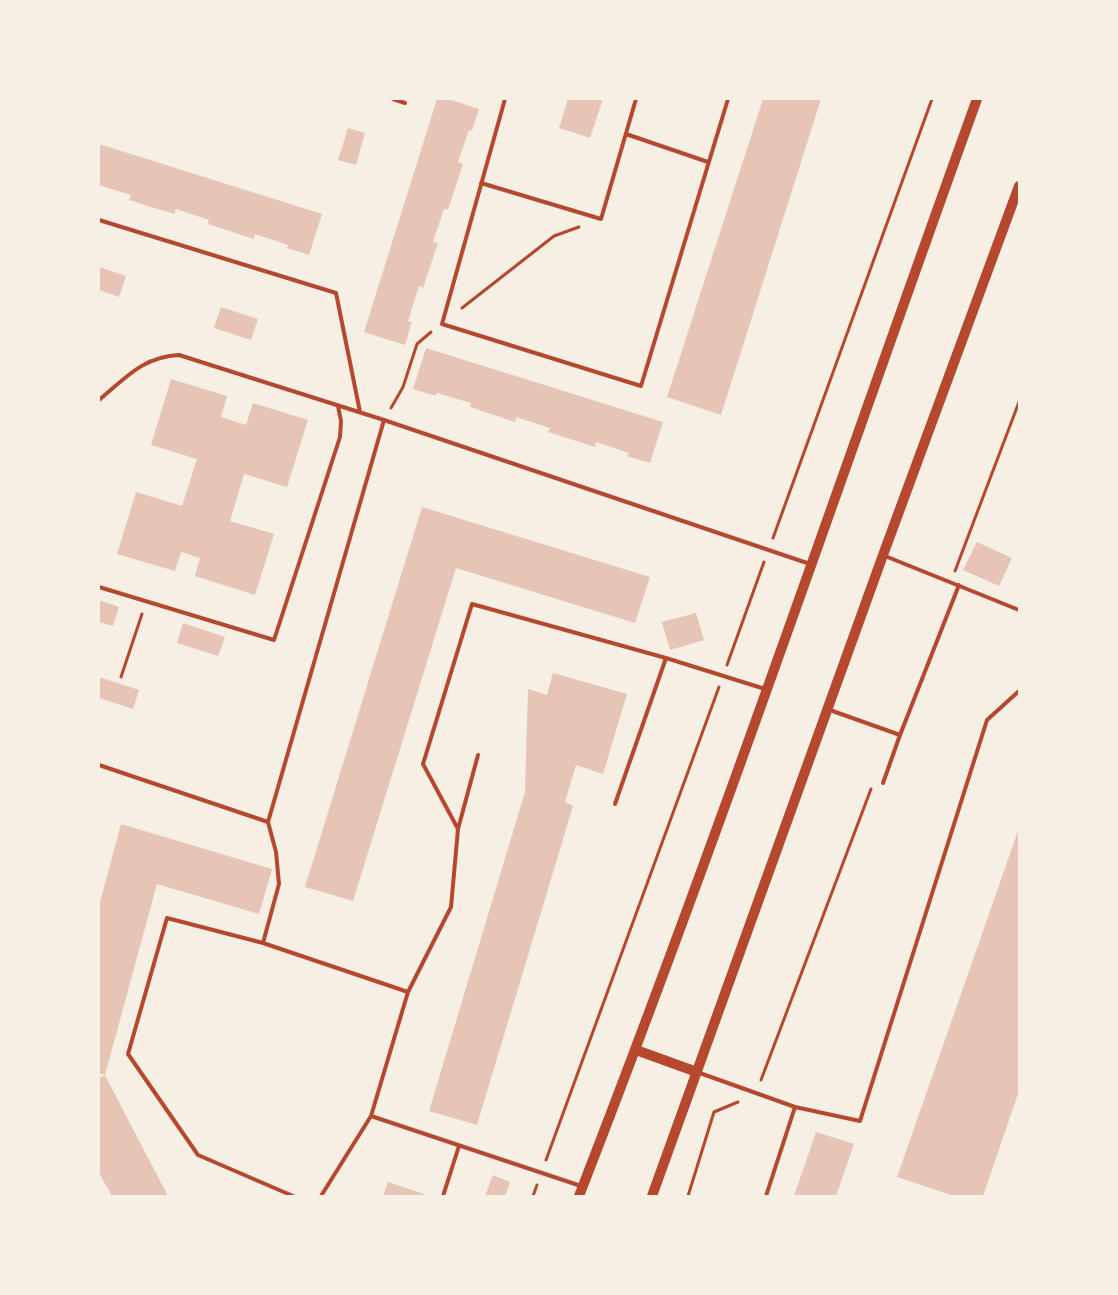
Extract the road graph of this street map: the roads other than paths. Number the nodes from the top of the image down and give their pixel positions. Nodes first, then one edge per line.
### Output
1 (393, 99) edge
2 (505, 99) edge
3 (636, 99) edge
4 (728, 99) edge
5 (976, 99) edge
6 (405, 103) dead end
7 (626, 134) junction
8 (708, 162) junction
9 (481, 183) junction
10 (1019, 186) edge
11 (99, 220) edge
12 (99, 400) edge
13 (338, 406) junction
14 (360, 412) junction
15 (384, 420) junction
16 (883, 555) junction
17 (812, 565) junction
18 (959, 586) junction
19 (99, 587) edge
20 (1019, 610) edge
21 (666, 658) junction
22 (767, 690) junction
23 (1019, 691) edge
24 (827, 709) junction
25 (900, 735) junction
26 (478, 756) dead end
27 (99, 765) edge
28 (883, 783) dead end
29 (616, 804) dead end
30 (268, 822) junction
31 (458, 829) junction
32 (263, 943) junction
33 (408, 992) junction
34 (636, 1050) junction
35 (697, 1072) junction
36 (795, 1107) junction
37 (372, 1116) junction
38 (459, 1146) junction
39 (581, 1192) edge
40 (294, 1196) edge
41 (321, 1196) edge
42 (443, 1196) edge
43 (652, 1196) edge
44 (766, 1196) edge

1 - 6 lane
2 - 9 lane
3 - 7 lane
4 - 8 lane
5 - 17 main road
7 - 8 lane
7 - 9 lane
8 - 9 lane
10 - 16 main road
11 - 14 lane
12 - 13 lane
13 - 14 lane
13 - 19 lane
14 - 15 lane
15 - 17 lane
15 - 30 lane
16 - 18 lane
16 - 24 main road
17 - 22 main road
18 - 20 lane
18 - 25 lane
21 - 22 lane
21 - 29 lane
21 - 31 lane
22 - 34 main road
23 - 36 lane
24 - 25 lane
24 - 35 main road
25 - 28 lane
26 - 31 lane
27 - 30 lane
30 - 32 lane
31 - 33 lane
32 - 33 lane
32 - 40 lane
33 - 37 lane
34 - 35 main road
34 - 39 main road
35 - 36 lane
35 - 43 main road
36 - 44 lane
37 - 38 lane
37 - 41 lane
38 - 39 lane
38 - 42 lane

